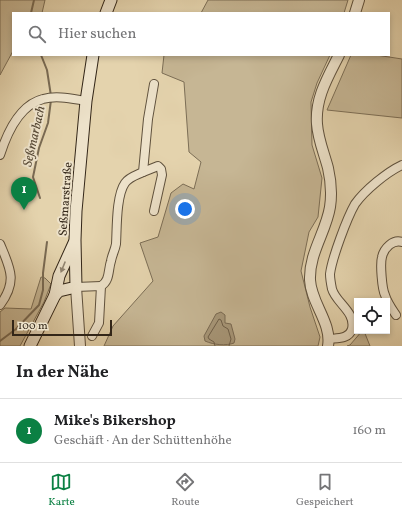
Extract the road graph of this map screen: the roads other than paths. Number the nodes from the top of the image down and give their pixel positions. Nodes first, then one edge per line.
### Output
1 (111, 0) edge
2 (359, 0) edge
3 (106, 12) edge
4 (355, 12) edge
5 (93, 56) edge
6 (338, 56) edge
7 (154, 84) dead end
8 (86, 101) junction
9 (0, 155) edge
10 (402, 165) edge
11 (143, 172) junction
12 (154, 211) dead end
13 (75, 240) junction
14 (402, 242) edge
15 (0, 244) edge
16 (101, 286) junction
17 (76, 287) junction
18 (54, 294) junction
19 (0, 305) edge
20 (396, 315) dead end
21 (92, 336) dead end
22 (328, 342) edge
23 (30, 346) edge
24 (80, 346) edge

1 - 3 main road
2 - 4 street
5 - 8 main road, Seßmarstraße
6 - 22 street
7 - 11 street
8 - 9 street
8 - 13 main road, Seßmarstraße
10 - 22 street
11 - 12 street
11 - 16 street
13 - 17 main road, Seßmarstraße
13 -> 18 main road
14 - 20 street
15 - 19 street
16 - 17 street
16 - 21 street
17 - 18 main road
17 - 24 street, Seßmarstraße
18 - 23 main road

